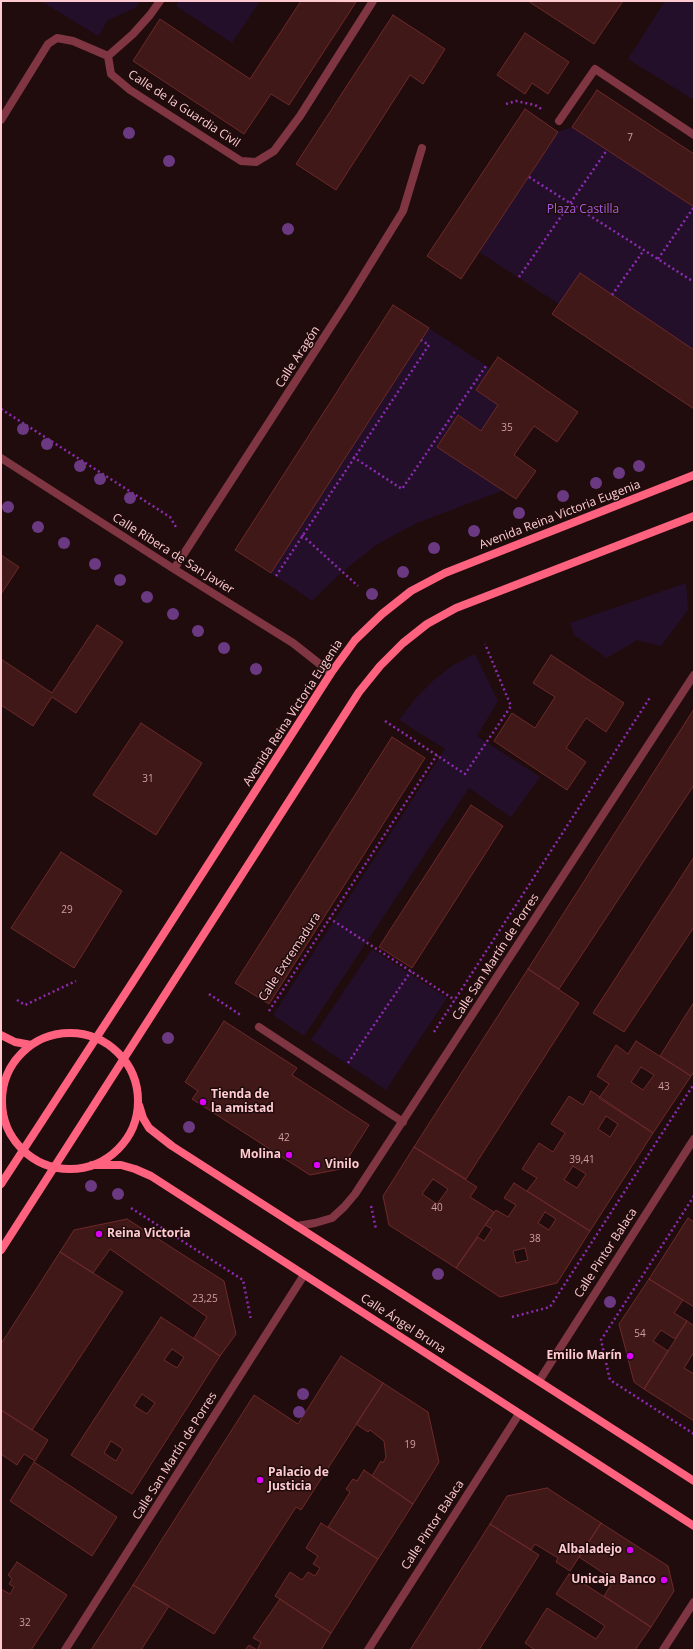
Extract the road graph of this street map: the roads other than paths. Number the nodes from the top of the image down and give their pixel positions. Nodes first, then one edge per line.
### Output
1 (160, 1) edge
2 (373, 1) edge
3 (108, 56) junction
4 (1, 120) edge
5 (559, 121) road end
6 (694, 135) edge
7 (422, 148) dead end
8 (1, 458) edge
9 (694, 475) edge
10 (694, 516) edge
11 (174, 569) junction
12 (331, 673) junction
13 (694, 675) edge
14 (259, 1027) road end
15 (1, 1035) edge
16 (97, 1038) junction
17 (31, 1045) junction
18 (124, 1058) junction
19 (2, 1092) edge
20 (139, 1105) junction
21 (2, 1115) edge
22 (403, 1122) junction
23 (694, 1139) edge
24 (23, 1150) junction
25 (92, 1165) junction
26 (54, 1167) junction
27 (1, 1184) edge
28 (297, 1226) junction
29 (1, 1250) edge
30 (304, 1275) junction
31 (539, 1381) junction
32 (519, 1414) junction
33 (694, 1480) edge
34 (694, 1526) edge
35 (694, 1602) edge
36 (66, 1650) edge
37 (368, 1650) edge
38 (663, 1650) edge

1 - 3 street
2 - 3 street, Calle de la Guardia Civil
3 - 4 street
5 - 6 street
7 - 11 street, Calle Aragón
8 - 11 street, Calle Ribera de San Javier
9 - 12 main road, Avenida Reina Victoria Eugenia
10 - 18 main road
11 - 12 street, Calle Ribera de San Javier
12 - 16 main road, Avenida Reina Victoria Eugenia
13 - 22 street, Calle San Martín de Porres
14 - 22 street
15 - 17 main road
16 - 17 main road
16 - 18 main road
16 - 24 main road, Avenida Reina Victoria Eugenia
17 - 19 main road
18 - 20 main road
18 - 26 main road
19 - 21 main road
20 - 25 main road
20 - 28 main road, Calle Ángel Bruna
21 - 24 main road
22 - 28 street, Calle San Martín de Porres
23 - 31 street, Calle Pintor Balaca
24 - 26 main road
24 - 27 main road, Avenida Reina Victoria Eugenia
25 - 26 main road
25 - 30 main road, Calle Ángel Bruna
26 - 29 main road
28 - 31 main road, Calle Ángel Bruna
30 - 32 main road, Calle Ángel Bruna
30 - 36 street, Calle San Martín de Porres
31 - 33 main road, Calle Ángel Bruna
32 - 34 main road, Calle Ángel Bruna
32 - 37 street, Calle Pintor Balaca
35 - 38 street

